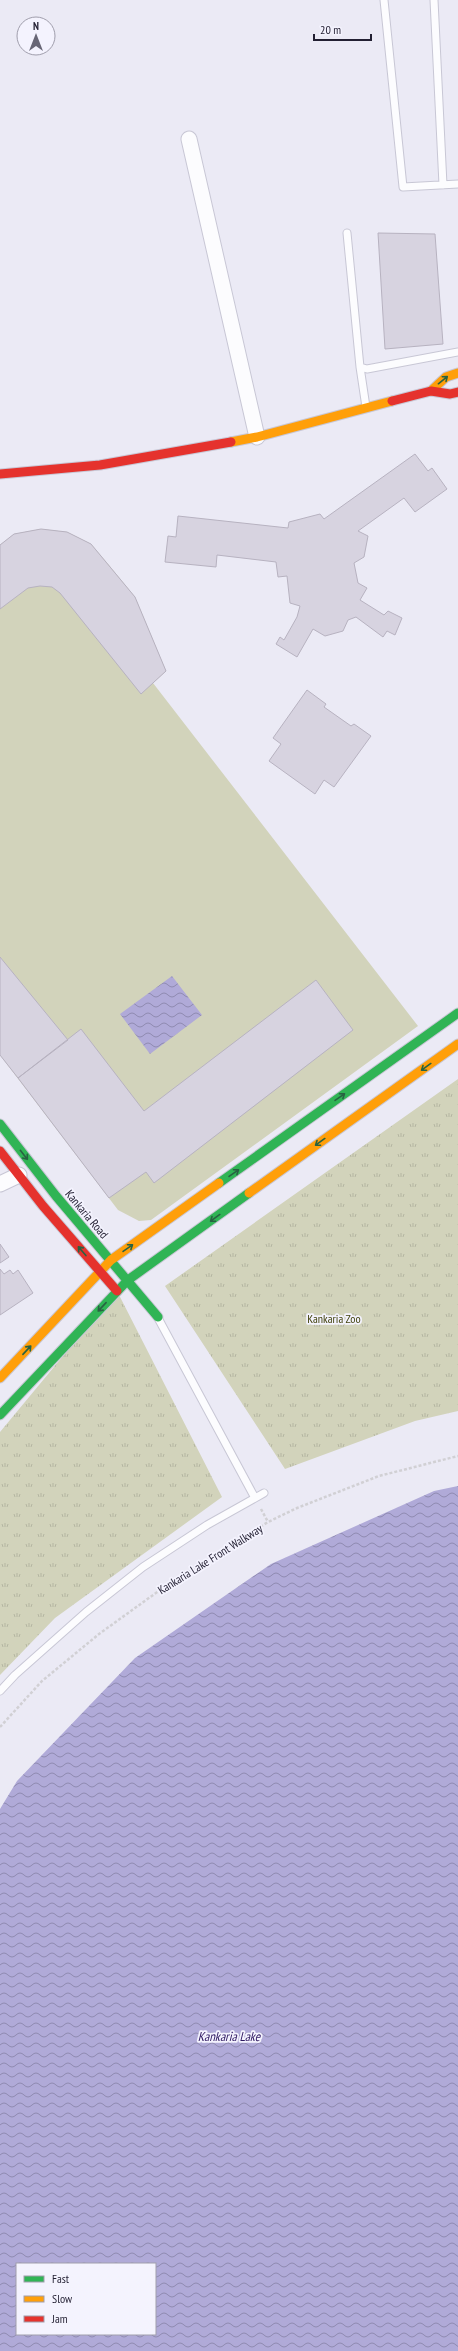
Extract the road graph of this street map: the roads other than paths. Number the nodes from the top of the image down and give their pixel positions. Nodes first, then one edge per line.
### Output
1 (384, 0) edge
2 (434, 0) edge
3 (189, 139) dead end
4 (458, 184) edge
5 (442, 185) junction
6 (347, 233) dead end
7 (458, 352) edge
8 (360, 367) junction
9 (458, 373) edge
10 (431, 391) junction
11 (458, 392) edge
12 (366, 408) junction
13 (257, 437) junction
14 (0, 474) edge
15 (458, 1013) edge
16 (458, 1044) edge
17 (0, 1124) edge
18 (0, 1151) edge
19 (18, 1175) junction
20 (0, 1184) edge
21 (111, 1260) junction
22 (100, 1271) junction
23 (128, 1280) junction
24 (117, 1291) junction
25 (158, 1318) joint
26 (0, 1378) edge
27 (0, 1415) edge
28 (264, 1493) dead end
29 (255, 1498) junction
30 (0, 1691) edge

1 - 5 lane
2 - 5 lane
3 - 13 street
4 - 5 lane
6 - 8 lane
7 - 8 lane
8 - 12 lane
10 -> 9 main road
10 - 11 main road
10 - 12 main road
12 - 13 main road
13 - 14 main road
21 -> 15 main road
16 -> 23 main road
17 -> 21 main road, Kankaria Road
18 - 19 main road
19 - 20 street
22 -> 19 main road
21 - 22 main road
21 - 23 main road, Kankaria Road
22 - 24 main road
26 -> 22 main road
23 - 24 main road
23 - 25 main road, Kankaria Road
24 -> 27 main road
25 - 29 lane
28 - 29 lane
29 - 30 lane

